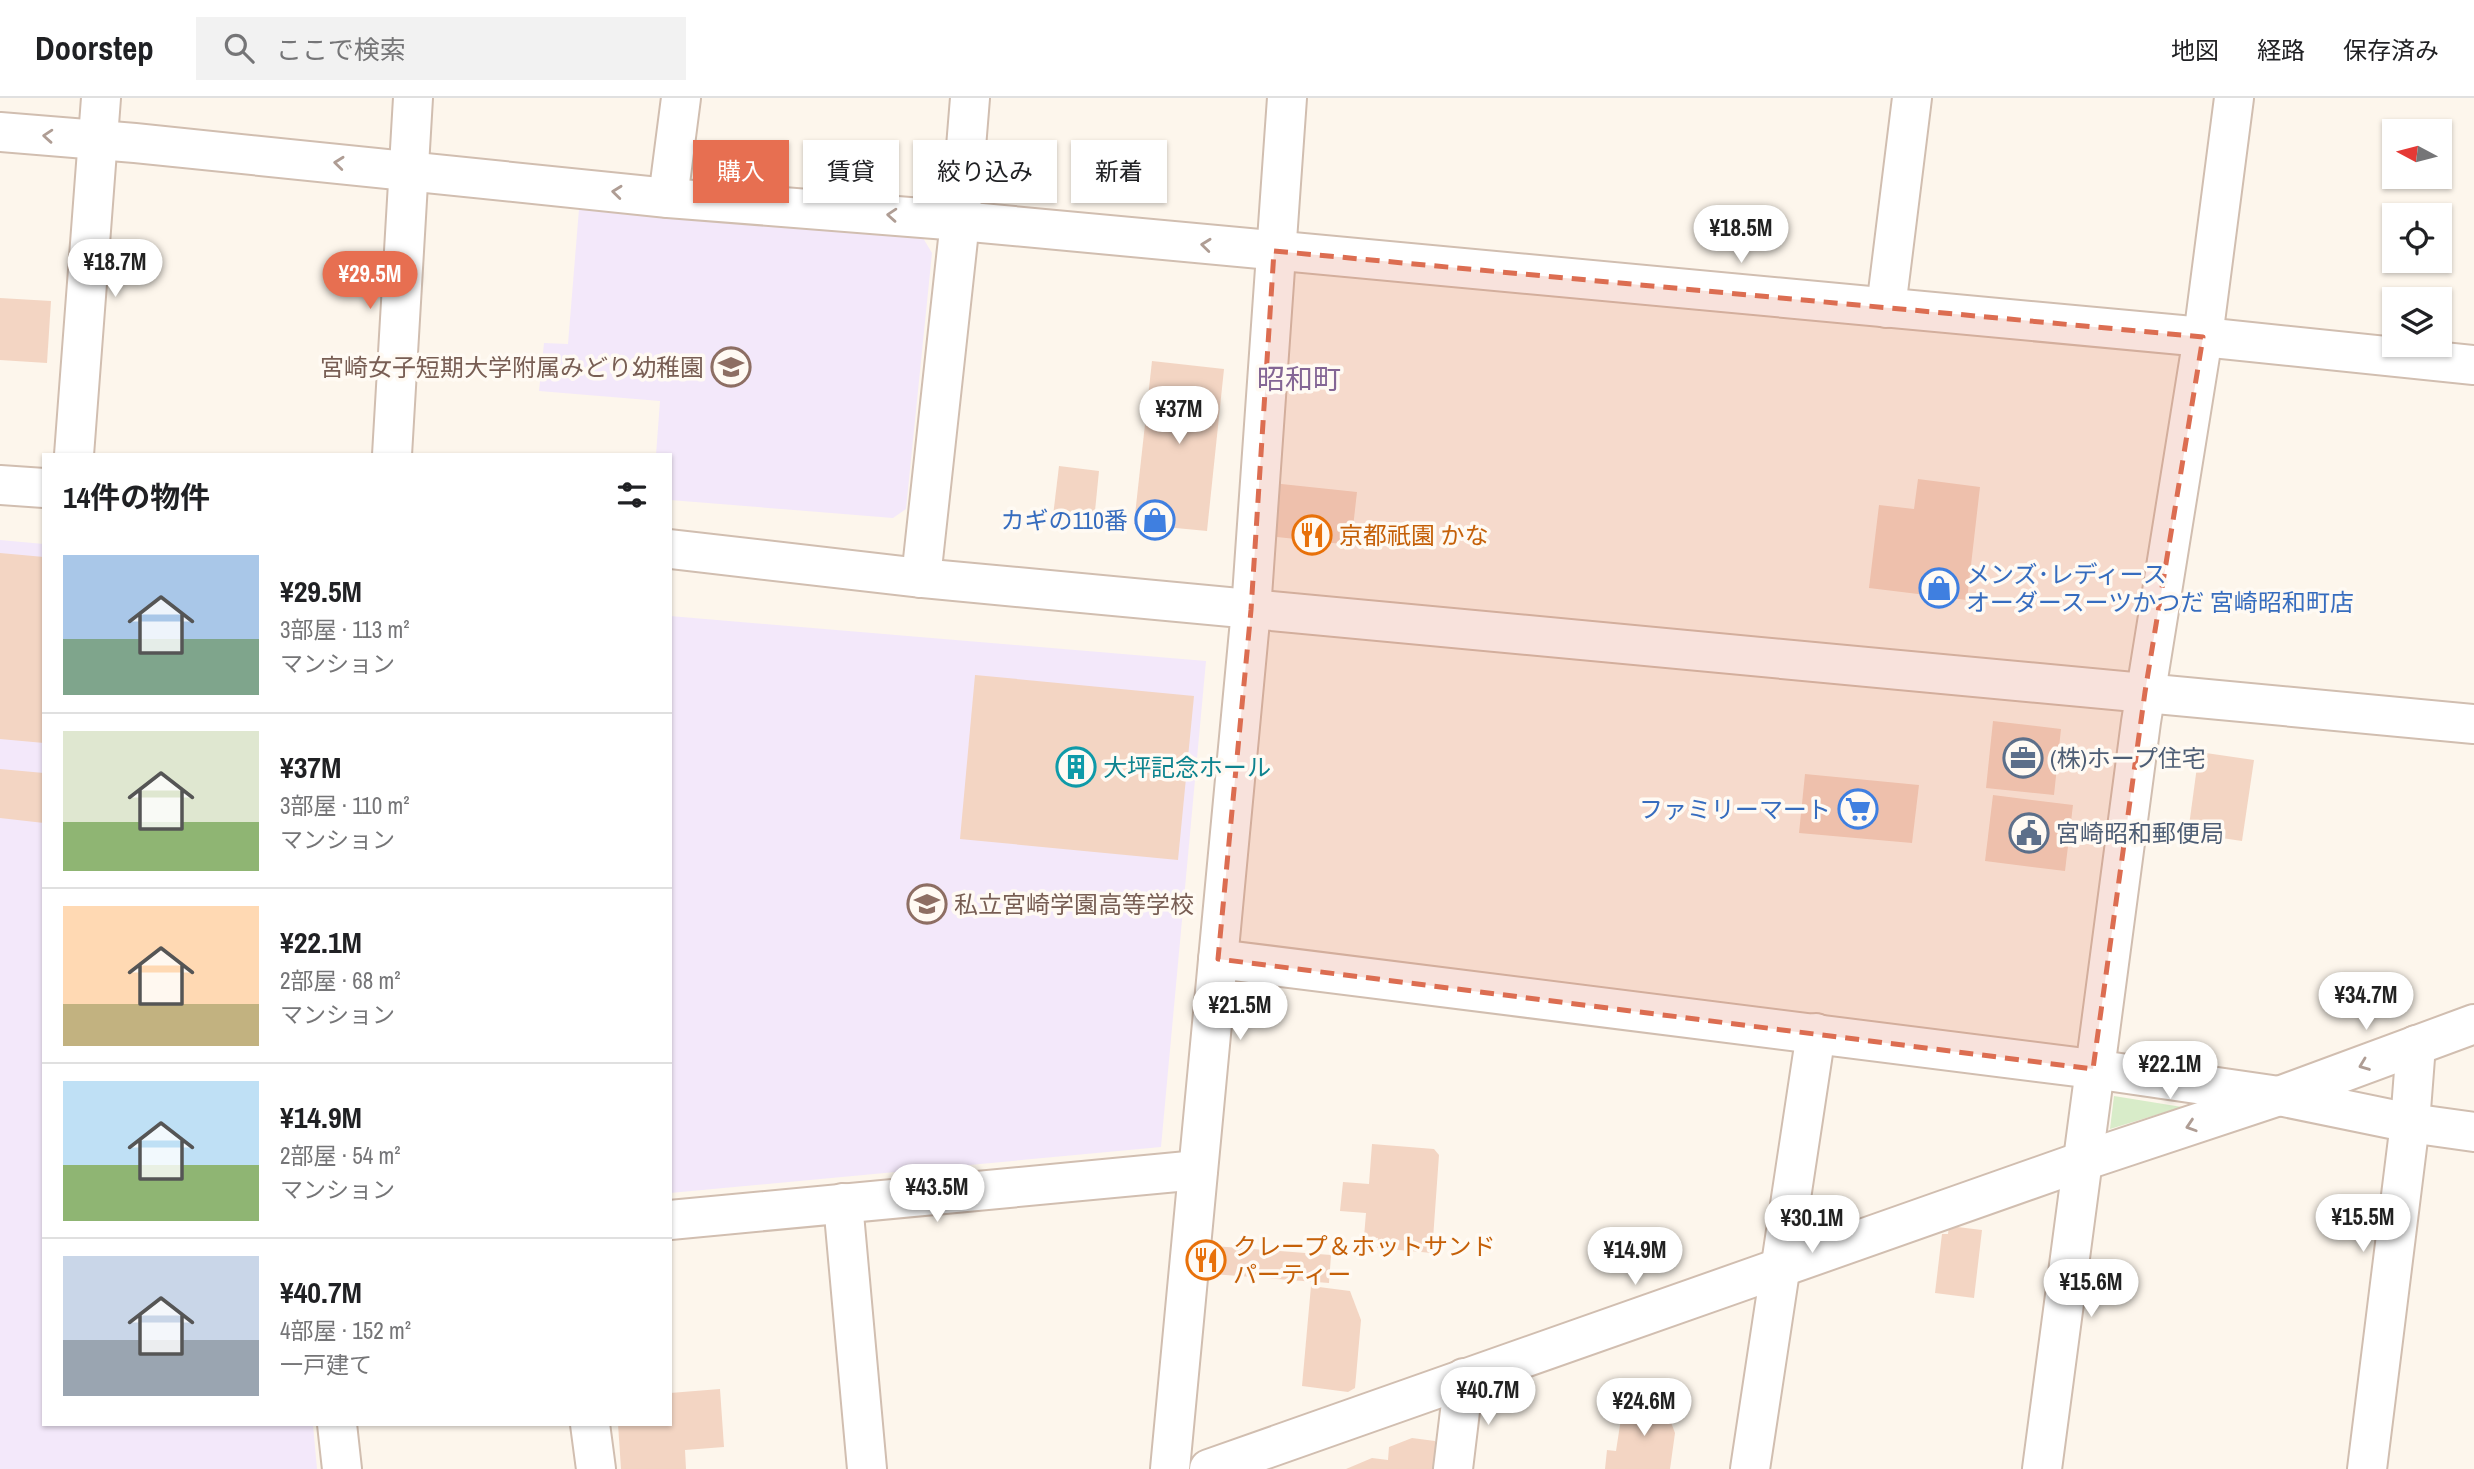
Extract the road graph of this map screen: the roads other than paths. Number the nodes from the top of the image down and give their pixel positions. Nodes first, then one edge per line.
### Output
1 (101, 98) edge
2 (413, 98) edge
3 (681, 98) edge
4 (970, 98) edge
5 (1287, 98) edge
6 (1912, 98) edge
7 (2234, 98) edge
8 (0, 132) edge
9 (96, 139) junction
10 (407, 170) junction
11 (668, 198) junction
12 (960, 221) junction
13 (1274, 251) junction
14 (1886, 309) junction
15 (2203, 337) junction
16 (2474, 365) edge
17 (74, 453) edge
18 (392, 453) edge
19 (0, 485) edge
20 (42, 488) edge
21 (672, 549) edge
22 (920, 578) junction
23 (1251, 610) junction
24 (2145, 692) junction
25 (2474, 724) edge
26 (1218, 959) junction
27 (2474, 1024) edge
28 (1816, 1033) junction
29 (2416, 1045) junction
30 (2093, 1069) junction
31 (2279, 1096) junction
32 (2410, 1123) junction
33 (2474, 1132) edge
34 (2080, 1162) junction
35 (1198, 1170) junction
36 (843, 1203) junction
37 (672, 1220) edge
38 (1780, 1268) junction
39 (1464, 1378) junction
40 (337, 1426) edge
41 (590, 1426) edge
42 (342, 1469) edge
43 (596, 1469) edge
44 (867, 1469) edge
45 (1170, 1469) edge
46 (1209, 1469) edge
47 (1452, 1469) edge
48 (1750, 1469) edge
49 (2042, 1469) edge
50 (2367, 1469) edge

1 - 9 street
2 - 10 street
3 - 11 street
4 - 12 street
5 - 13 street
6 - 14 street
7 - 15 street
9 -> 8 street
10 -> 9 street
9 - 17 street
11 -> 10 street
10 - 18 street
12 -> 11 street
13 -> 12 street
12 - 22 street
13 - 14 street
13 - 23 street
14 - 15 street
15 - 16 street
15 - 24 street
19 - 20 street
21 - 22 street
22 - 23 street
23 - 24 street
23 - 26 street
24 - 25 street
24 - 30 street
26 - 28 street
26 - 35 street
27 - 29 street
28 - 30 street
28 - 38 street
29 -> 31 street
29 - 32 street
30 - 31 street
30 - 34 street
31 - 32 street
31 -> 34 street
32 - 33 street
32 - 50 street
34 - 38 street
34 - 49 street
35 - 36 street
35 - 45 street
36 - 37 street
36 - 44 street
38 - 39 street
38 - 48 street
39 - 46 street
39 - 47 street
40 - 42 street
41 - 43 street

